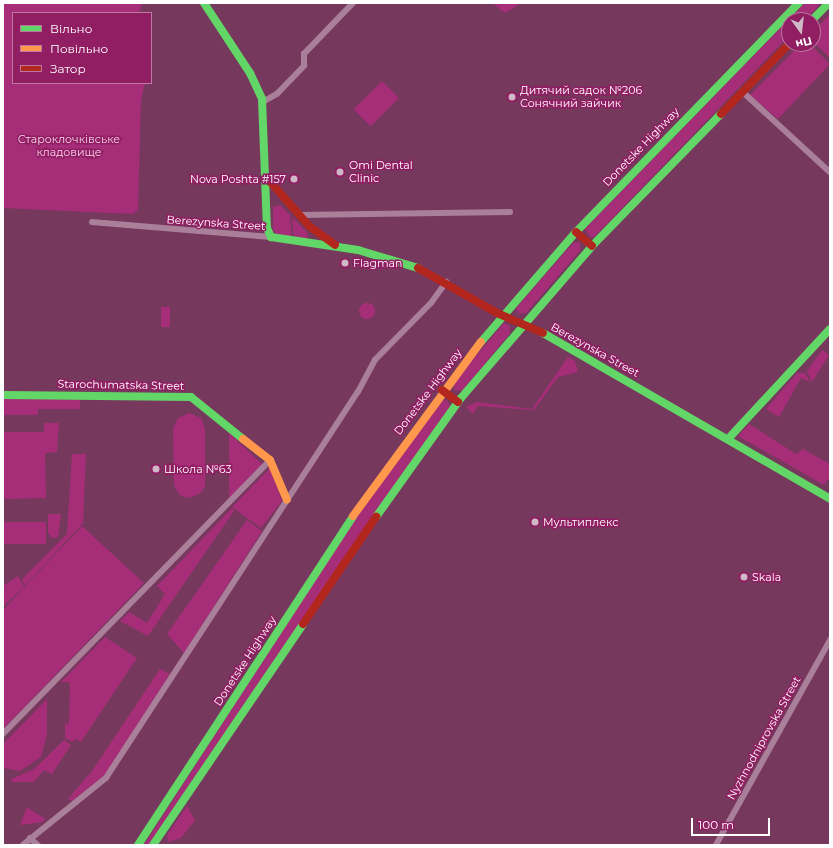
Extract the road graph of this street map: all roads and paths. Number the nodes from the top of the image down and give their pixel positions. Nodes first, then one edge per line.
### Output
1 (204, 3) edge
2 (353, 3) edge
3 (799, 3) edge
4 (829, 3) edge
5 (792, 12) edge
6 (820, 12) edge
7 (781, 24) edge
8 (781, 52) edge
9 (742, 92) junction
10 (263, 102) junction
11 (830, 172) edge
12 (266, 175) junction
13 (285, 202) junction
14 (266, 210) junction
15 (510, 212) dead end
16 (299, 215) junction
17 (92, 222) dead end
18 (309, 226) junction
19 (576, 232) junction
20 (271, 237) junction
21 (307, 244) junction
22 (338, 246) junction
23 (592, 246) junction
24 (446, 282) junction
25 (502, 315) junction
26 (525, 323) junction
27 (830, 329) edge
28 (442, 390) junction
29 (3, 395) edge
30 (458, 402) junction
31 (728, 439) junction
32 (270, 460) junction
33 (830, 499) edge
34 (287, 500) junction
35 (830, 640) edge
36 (3, 734) edge
37 (26, 843) edge
38 (38, 845) edge
39 (138, 845) edge
40 (153, 845) edge
41 (716, 845) edge

1 - 10 main road
2 - 10 street
3 - 5 main road, Donetske Highway
4 - 6 main road
7 - 19 main road, Donetske Highway
8 - 9 main road
9 - 11 street
9 - 23 main road
10 - 12 main road
12 - 13 main road, Berezynska Street
12 - 14 main road
13 - 14 main road
13 - 16 main road, Berezynska Street
14 - 20 main road
15 - 16 street
16 - 18 main road, Berezynska Street
17 - 20 street, Berezynska Street
18 - 21 main road
18 - 22 main road, Berezynska Street
19 - 23 main road
19 - 25 main road, Donetske Highway
20 - 21 main road, Berezynska Street
21 - 22 main road, Berezynska Street
22 - 24 main road, Berezynska Street
23 - 26 main road
24 - 25 main road, Berezynska Street
24 - 34 street
25 - 26 main road, Berezynska Street
25 - 28 main road, Donetske Highway
26 - 30 main road
26 - 31 main road, Berezynska Street
27 - 31 main road
28 - 30 main road
28 - 39 main road, Donetske Highway
29 - 32 main road, Starochumatska Street
30 - 40 main road
31 - 33 main road, Berezynska Street
32 - 34 main road, Starochumatska Street
32 - 36 street
34 - 37 street
35 - 41 street, Nyzhnodniprovska Street
37 - 38 street

